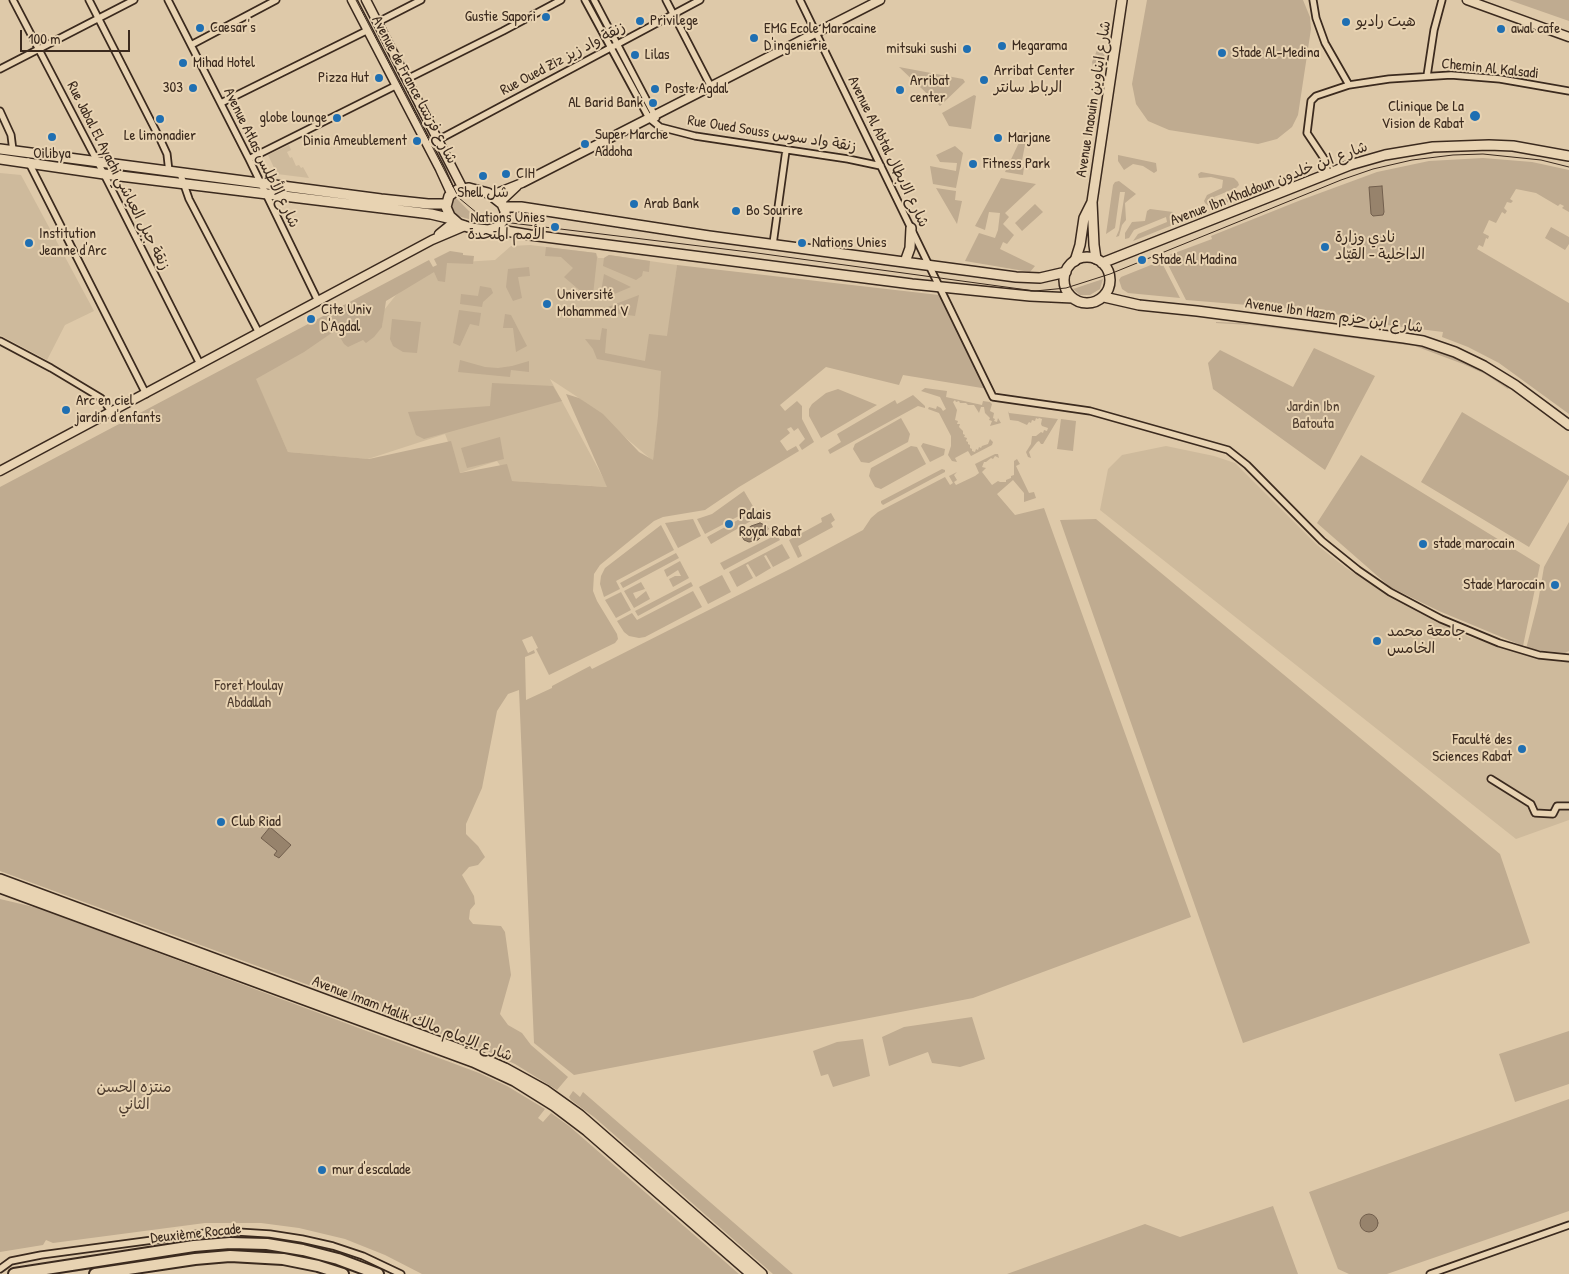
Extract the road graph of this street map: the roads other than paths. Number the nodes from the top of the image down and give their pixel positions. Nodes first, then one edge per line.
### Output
1 (13, 0) edge
2 (89, 0) edge
3 (134, 0) edge
4 (168, 0) edge
5 (276, 0) edge
6 (352, 0) edge
7 (366, 0) edge
8 (421, 0) edge
9 (561, 0) edge
10 (585, 0) edge
11 (594, 0) edge
12 (666, 0) edge
13 (700, 0) edge
14 (800, 0) edge
15 (880, 0) edge
16 (1122, 0) edge
17 (1313, 0) edge
18 (1442, 0) edge
19 (1467, 0) edge
20 (673, 14) junction
21 (98, 18) junction
22 (378, 22) junction
23 (368, 30) junction
24 (816, 33) junction
25 (1569, 36) edge
26 (191, 45) junction
27 (617, 45) junction
28 (610, 48) junction
29 (38, 50) junction
30 (0, 69) edge
31 (1427, 76) junction
32 (407, 79) junction
33 (397, 85) junction
34 (710, 85) junction
35 (1349, 85) junction
36 (1569, 91) edge
37 (220, 103) junction
38 (0, 111) edge
39 (652, 116) junction
40 (438, 140) junction
41 (0, 149) edge
42 (786, 150) junction
43 (13, 151) junction
44 (27, 153) junction
45 (1569, 156) edge
46 (0, 159) edge
47 (249, 159) junction
48 (97, 162) junction
49 (28, 164) junction
50 (881, 166) junction
51 (169, 172) junction
52 (1333, 172) junction
53 (180, 173) junction
54 (104, 174) junction
55 (183, 183) junction
56 (261, 184) junction
57 (518, 185) junction
58 (463, 189) junction
59 (265, 193) junction
60 (451, 193) junction
61 (492, 195) junction
62 (1092, 202) junction
63 (446, 204) junction
64 (502, 205) junction
65 (454, 220) junction
66 (465, 226) junction
67 (911, 228) junction
68 (494, 229) junction
69 (432, 240) junction
70 (773, 244) junction
71 (1075, 261) junction
72 (1099, 261) junction
73 (905, 262) junction
74 (929, 265) junction
75 (1066, 272) junction
76 (940, 287) junction
77 (1104, 297) junction
78 (1073, 298) junction
79 (318, 301) junction
80 (259, 333) junction
81 (0, 341) edge
82 (200, 364) junction
83 (146, 394) junction
84 (112, 412) junction
85 (1569, 425) edge
86 (1, 469) edge
87 (1569, 658) edge
88 (1491, 779) dead end
89 (1569, 806) edge
90 (0, 879) edge
91 (2, 889) edge
92 (1569, 1225) edge
93 (0, 1269) edge
94 (14, 1274) edge
95 (95, 1274) edge
96 (343, 1274) edge
97 (378, 1274) edge
98 (401, 1274) edge
99 (751, 1274) edge
100 (762, 1274) edge
101 (1430, 1274) edge

1 - 29 street, Rue Jabal El Ayachi زنقة جبل العياشي
2 - 21 street
3 - 21 street
4 - 26 street, Avenue Atlas شارع الأطلس
5 - 26 street
6 - 23 street, Avenue de France شارع فرنسا
7 - 22 street, Avenue de France شارع فرنسا
8 - 22 street
9 - 32 street
10 - 28 street
11 - 27 street
12 - 20 street
13 - 20 street, Rue Oued Ziz زنقة واد زيز
14 - 24 street, Avenue Al Abtal شارع الابطال
15 - 24 street
16 - 62 main road, Avenue Inaouin شارع ايناوين
17 - 35 street
18 - 31 street
19 - 25 street
20 - 27 street, Rue Oued Ziz زنقة واد زيز
20 - 34 street
21 - 29 street
21 - 51 street
22 - 32 street, Avenue de France شارع فرنسا
23 - 33 street, Avenue de France شارع فرنسا
23 - 37 street
24 - 34 street
24 - 50 street, Avenue Al Abtal شارع الابطال
26 - 37 street, Avenue Atlas شارع الأطلس
27 - 28 street, Rue Oued Ziz زنقة واد زيز
27 - 39 street
28 - 39 street
28 - 40 street, Rue Oued Ziz زنقة واد زيز
29 - 30 street
29 - 48 street, Rue Jabal El Ayachi زنقة جبل العياشي
31 - 35 street, Chemin Al Kalsadi
31 - 36 street, Chemin Al Kalsadi
32 - 40 street, Avenue de France شارع فرنسا
33 - 47 street
33 - 60 street, Avenue de France شارع فرنسا
34 - 39 street
35 - 52 street, Chemin Al Kalsadi
37 - 47 street, Avenue Atlas شارع الأطلس
38 - 43 street
39 - 42 street, Rue Oued Souss زنقة واد سوس
39 - 57 street
40 - 58 street, Avenue de France شارع فرنسا
41 - 43 main road
42 - 50 street, Rue Oued Souss زنقة واد سوس
42 - 70 street
43 - 44 main road
44 - 48 main road
44 - 49 street
45 - 52 main road, Avenue Ibn Khaldoun شارع ابن خلدون
46 - 49 main road
47 - 56 street, Avenue Atlas شارع الأطلس
48 - 51 main road
48 - 54 street, Rue Jabal El Ayachi زنقة جبل العياشي
49 - 54 main road
49 - 83 street
50 - 67 street, Avenue Al Abtal شارع الابطال
51 - 53 main road
52 - 72 main road, Avenue Ibn Khaldoun شارع ابن خلدون
53 - 55 street
53 - 56 main road
54 - 55 main road
54 - 82 street, Rue Jabal El Ayachi زنقة جبل العياشي
55 - 59 main road
55 - 80 street
56 - 59 street, Avenue Atlas شارع الأطلس
56 - 63 main road
57 - 61 street
57 - 64 street
58 - 60 main road
58 - 61 main road
59 - 65 main road
59 - 79 street, Avenue Atlas شارع الأطلس
60 - 63 main road
61 - 64 main road
62 - 71 main road, Avenue Inaouin شارع ايناوين
62 - 72 main road, Avenue Inaouin شارع ايناوين
63 - 65 main road
64 - 68 main road
64 - 70 main road
65 - 66 main road
65 - 69 street
66 - 68 main road
66 - 69 street
67 - 73 main road
67 - 74 street, Avenue Al Abtal شارع الابطال
68 - 76 main road
69 - 79 street
70 - 73 main road
71 - 72 main road
71 - 75 main road
72 - 77 main road
73 - 74 main road
74 - 75 main road
74 - 76 street, Avenue Al Abtal شارع الابطال
75 - 78 main road
76 - 78 main road
76 - 87 street, Avenue Al Abtal شارع الابطال
77 - 78 main road
77 - 85 main road, Avenue Ibn Hazm شارع ابن حزم
79 - 80 street
80 - 82 street
81 - 84 street
82 - 83 street
83 - 84 street
84 - 86 street
88 - 89 street
90 - 100 main road, Avenue Imam Malik شارع الإمام مالك
91 - 99 main road, Avenue Imam Malik شارع الإمام مالك
92 - 101 street
93 - 98 street
94 - 97 highway, Deuxième Rocade
95 - 96 highway, Deuxième Rocade

